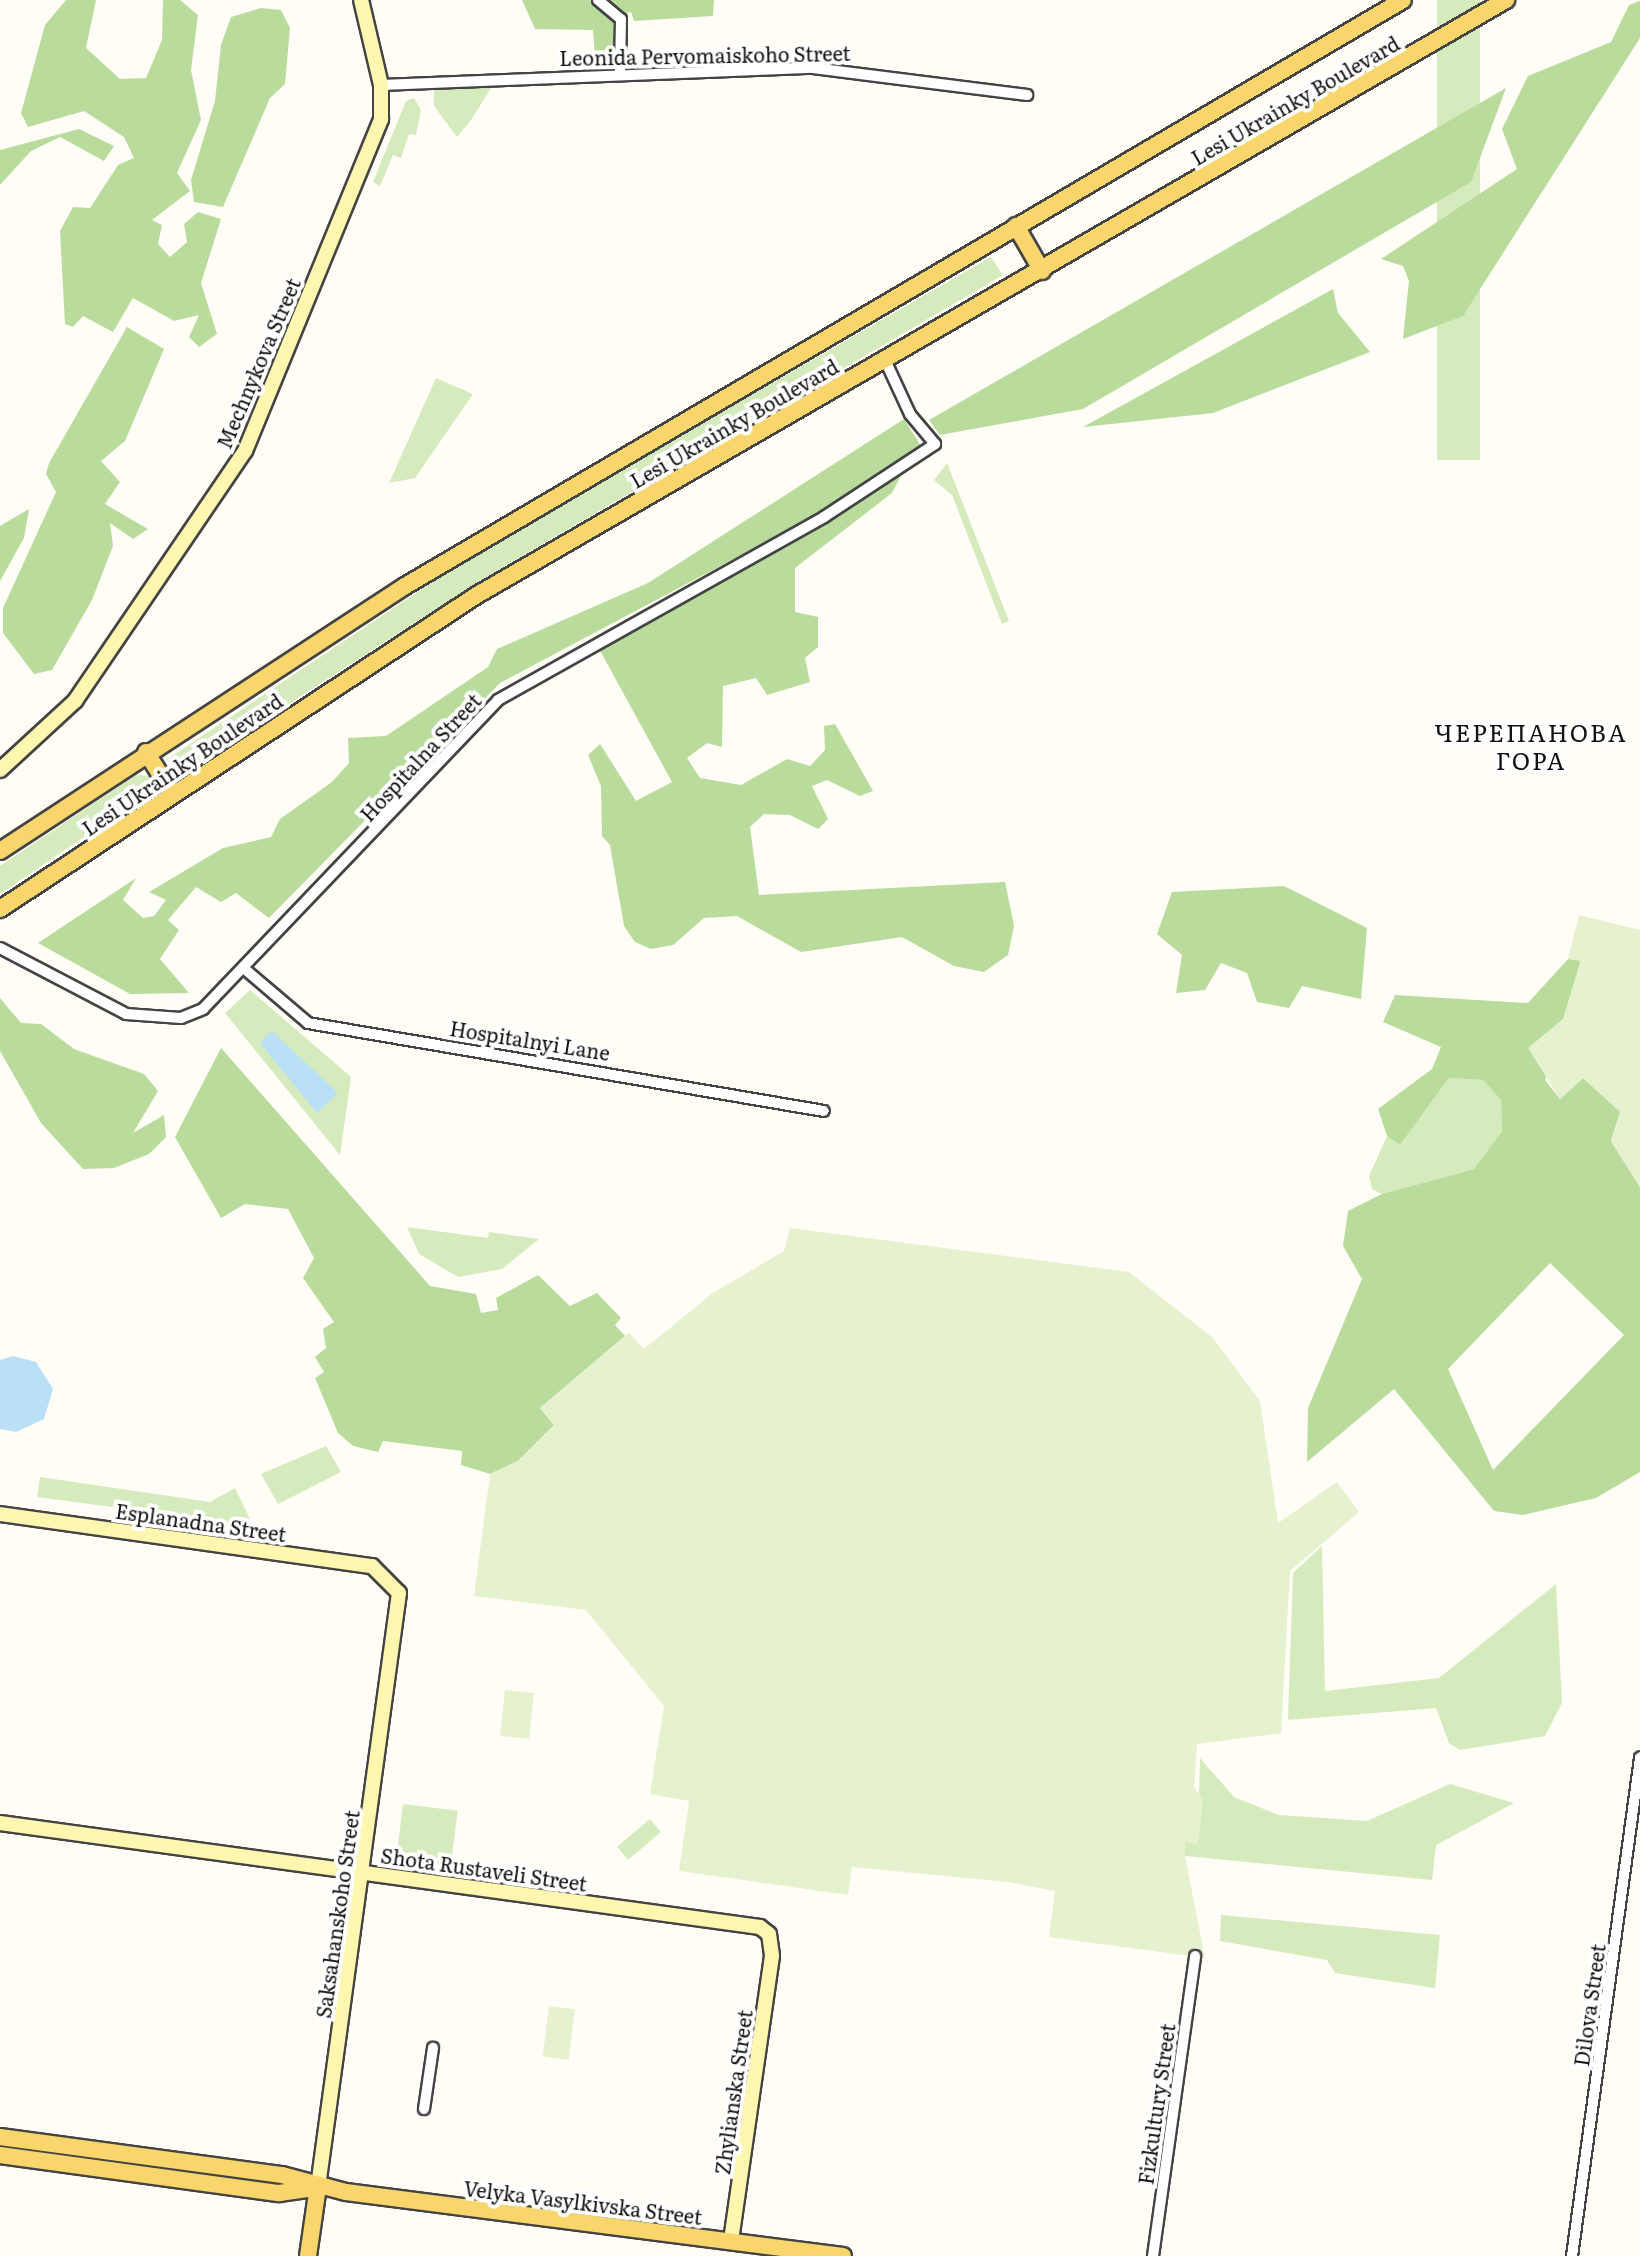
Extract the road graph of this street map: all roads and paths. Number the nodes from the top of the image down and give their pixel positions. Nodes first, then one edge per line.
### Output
1 (361, 0) edge
2 (598, 0) edge
3 (1403, 0) edge
4 (1506, 0) edge
5 (620, 72) junction
6 (381, 85) junction
7 (1027, 95) dead end
8 (1016, 226) junction
9 (1042, 271) junction
10 (885, 360) junction
11 (146, 752) junction
12 (0, 770) edge
13 (172, 793) junction
14 (0, 851) edge
15 (0, 909) edge
16 (0, 948) edge
17 (247, 971) junction
18 (824, 1111) dead end
19 (0, 1514) edge
20 (392, 1579) joint
21 (1640, 1758) edge
22 (0, 1823) edge
23 (364, 1872) junction
24 (769, 1934) joint
25 (1195, 1956) dead end
26 (433, 2048) dead end
27 (424, 2109) dead end
28 (0, 2137) edge
29 (0, 2155) edge
30 (318, 2187) junction
31 (730, 2249) edge
32 (308, 2256) edge
33 (843, 2256) edge
34 (1153, 2256) edge
35 (1572, 2256) edge

1 - 6 main road, Mechnykova Street
2 - 5 street
3 - 8 main road, Lesi Ukrainky Boulevard
4 - 9 main road, Lesi Ukrainky Boulevard
5 - 6 street, Leonida Pervomaiskoho Street
5 - 7 street, Leonida Pervomaiskoho Street
6 - 12 main road, Mechnykova Street
8 - 9 main road
8 - 11 main road, Lesi Ukrainky Boulevard
9 - 10 main road, Lesi Ukrainky Boulevard
10 - 13 main road, Lesi Ukrainky Boulevard
10 - 17 street, Hospitalna Street
11 - 13 main road
11 - 14 main road, Lesi Ukrainky Boulevard
13 - 15 main road, Lesi Ukrainky Boulevard
16 - 17 street, Hospitalna Street
17 - 18 street, Hospitalnyi Lane
19 - 20 main road, Esplanadna Street
20 - 23 main road, Saksahanskoho Street
21 - 35 street, Dilova Street
22 - 23 main road, Shota Rustaveli Street
23 - 24 main road, Shota Rustaveli Street
23 - 30 main road, Saksahanskoho Street
24 - 31 main road, Zhylianska Street
25 - 34 street, Fizkultury Street
26 - 27 street
28 - 30 main road, Velyka Vasylkivska Street
29 - 30 main road, Velyka Vasylkivska Street
30 - 31 main road, Velyka Vasylkivska Street
30 - 32 main road, Saksahanskoho Street
31 - 33 main road, Velyka Vasylkivska Street

